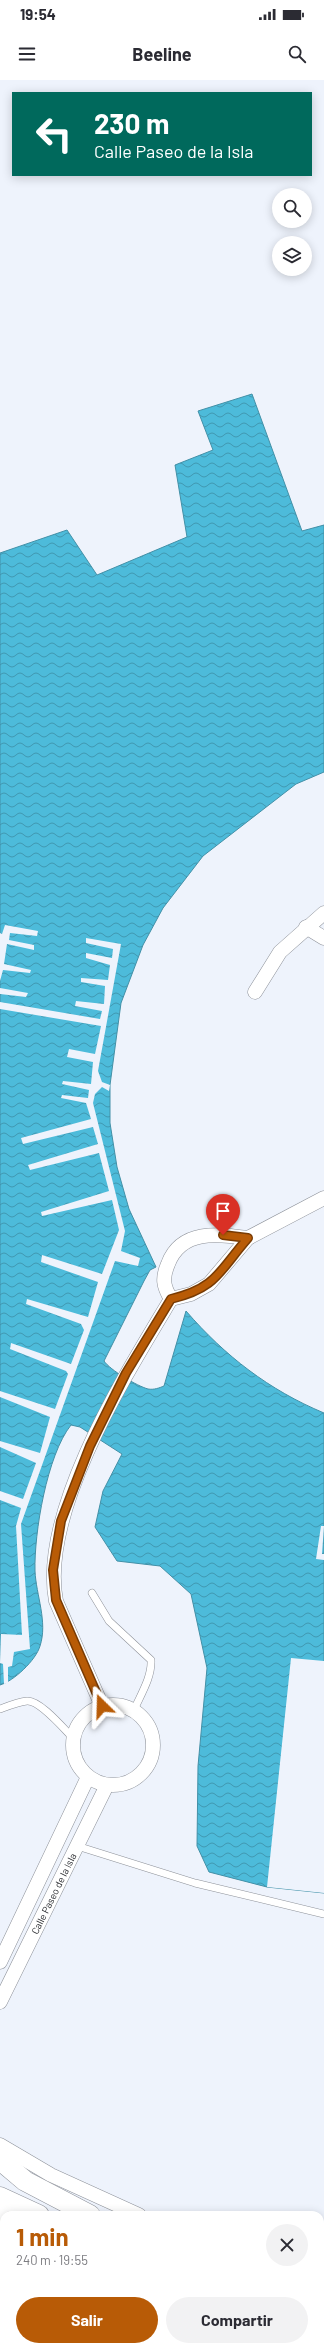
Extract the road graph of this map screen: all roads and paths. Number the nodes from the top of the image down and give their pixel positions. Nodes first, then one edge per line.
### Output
1 (324, 912) edge
2 (306, 927) junction
3 (324, 938) edge
4 (255, 992) dead end
5 (324, 1198) edge
6 (248, 1238) junction
7 (171, 1299) junction
8 (92, 1593) dead end
9 (102, 1706) junction
10 (0, 1709) edge
11 (134, 1710) junction
12 (73, 1738) junction
13 (88, 1777) junction
14 (107, 1785) junction
15 (77, 1846) junction
16 (324, 1914) edge
17 (0, 1962) edge
18 (0, 2002) edge
19 (0, 2146) edge
20 (0, 2160) edge
21 (0, 2197) edge
22 (30, 2211) edge
23 (82, 2211) edge
24 (130, 2211) edge

1 - 2 street
2 - 3 street
2 - 4 street
5 - 6 street
6 - 7 street
6 - 7 street
7 - 9 street
8 - 11 lane
9 - 11 street
9 - 12 street
10 - 12 lane
11 - 14 street
12 - 13 street
13 - 14 street
13 - 17 street, Calle Paseo de la Isla
14 - 15 street, Calle Paseo de la Isla
15 - 16 lane
15 - 18 street, Calle Paseo de la Isla
19 - 24 street
20 - 23 main road
21 - 22 main road

